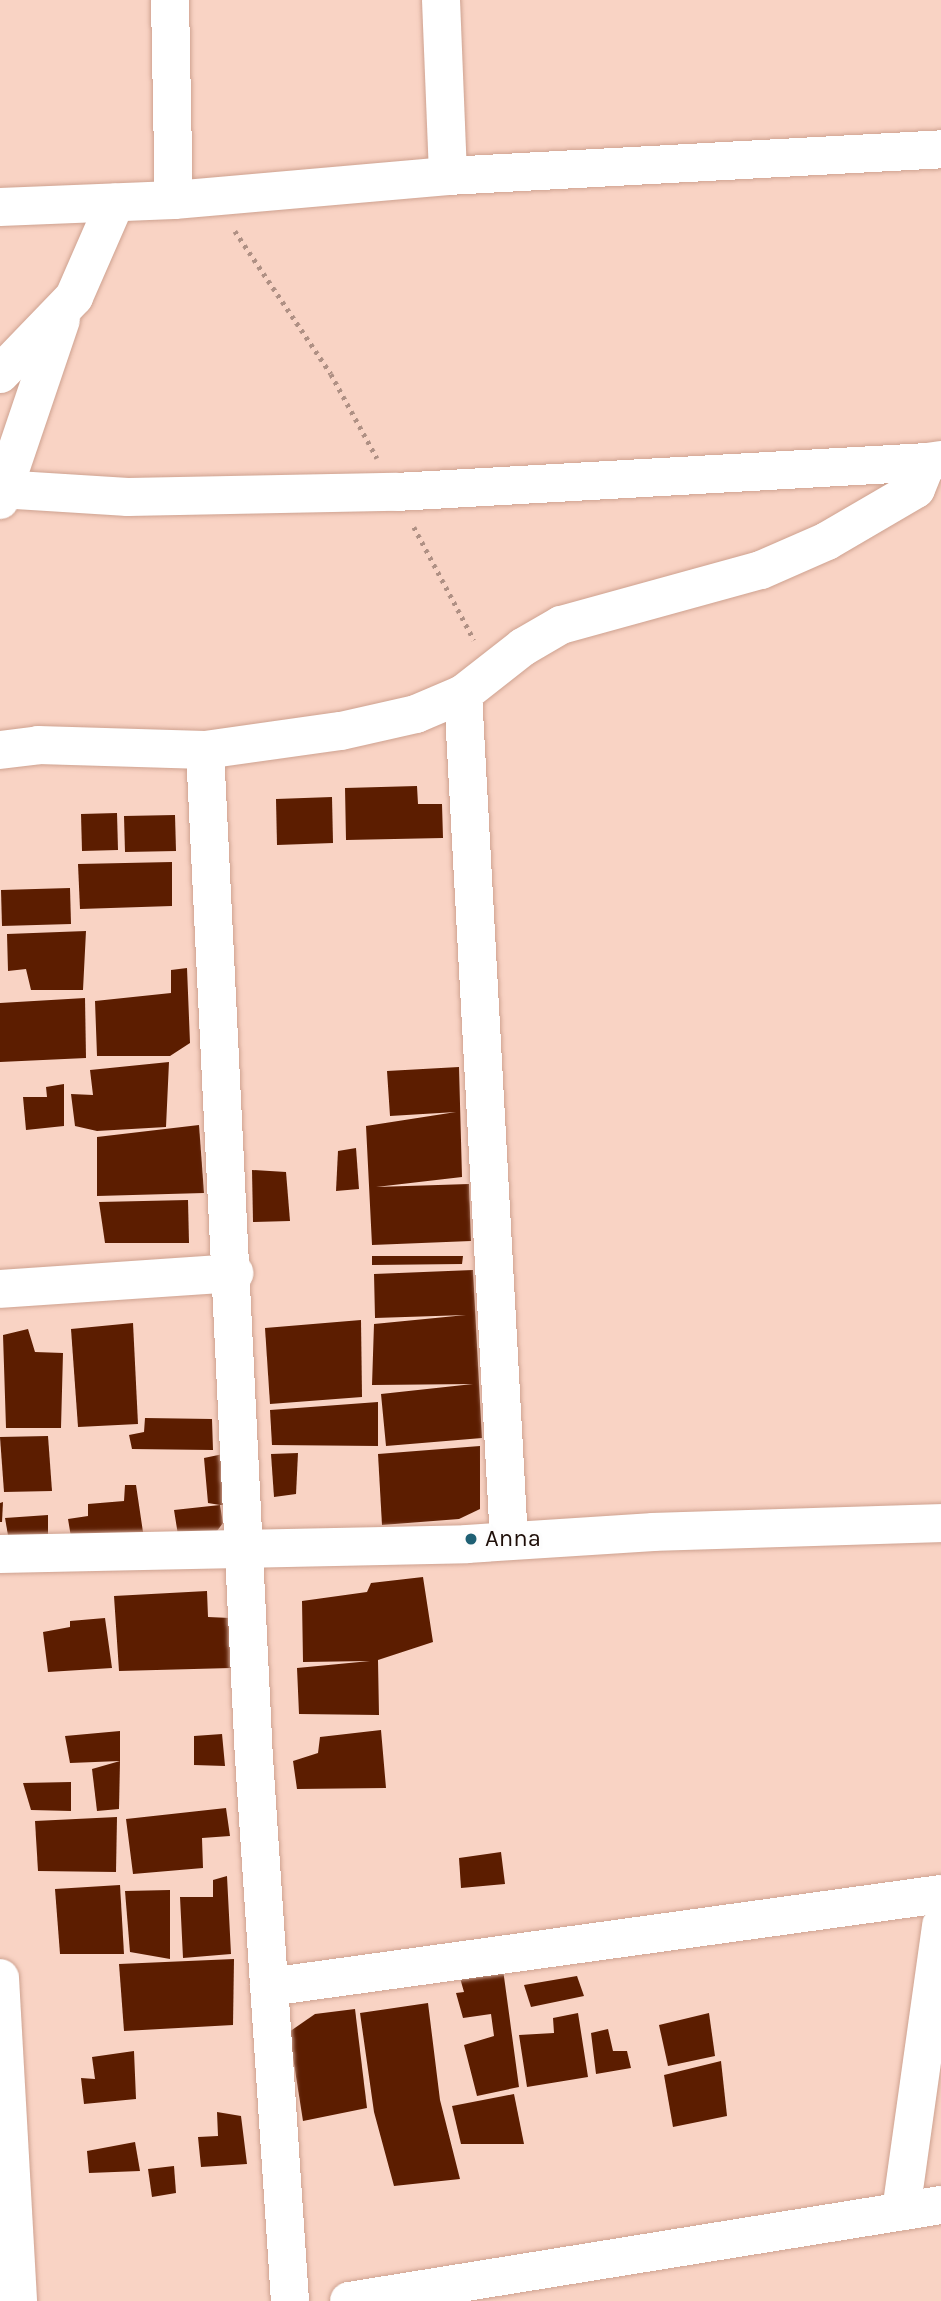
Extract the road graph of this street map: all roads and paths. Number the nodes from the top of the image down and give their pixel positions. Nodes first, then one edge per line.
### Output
1 (170, 0) edge
2 (441, 0) edge
3 (941, 149) edge
4 (448, 176) junction
5 (192, 198) junction
6 (115, 203) junction
7 (0, 207) edge
8 (63, 313) junction
9 (0, 374) edge
10 (934, 461) edge
11 (396, 492) junction
12 (1, 493) edge
13 (477, 683) junction
14 (0, 750) edge
15 (205, 750) junction
16 (234, 1273) junction
17 (0, 1289) edge
18 (941, 1523) edge
19 (509, 1541) junction
20 (246, 1548) junction
21 (0, 1554) edge
22 (941, 1894) edge
23 (941, 1925) edge
24 (0, 1978) edge
25 (268, 1987) junction
26 (941, 2205) edge
27 (901, 2211) junction
28 (18, 2301) edge
29 (290, 2301) edge
30 (349, 2301) edge

1 - 5 street
2 - 4 street
3 - 4 street
4 - 5 street
5 - 6 street
5 - 11 path
6 - 7 street
6 - 8 street
8 - 9 street
8 - 12 street
10 - 11 street
10 - 13 street
11 - 12 street
11 - 13 path
13 - 15 street
13 - 19 street
14 - 15 street
15 - 16 street
16 - 17 street
16 - 20 street
18 - 19 street
19 - 20 street
20 - 21 street
20 - 25 street
22 - 25 street
23 - 27 street
24 - 28 street
25 - 29 street
26 - 27 street
27 - 30 street

